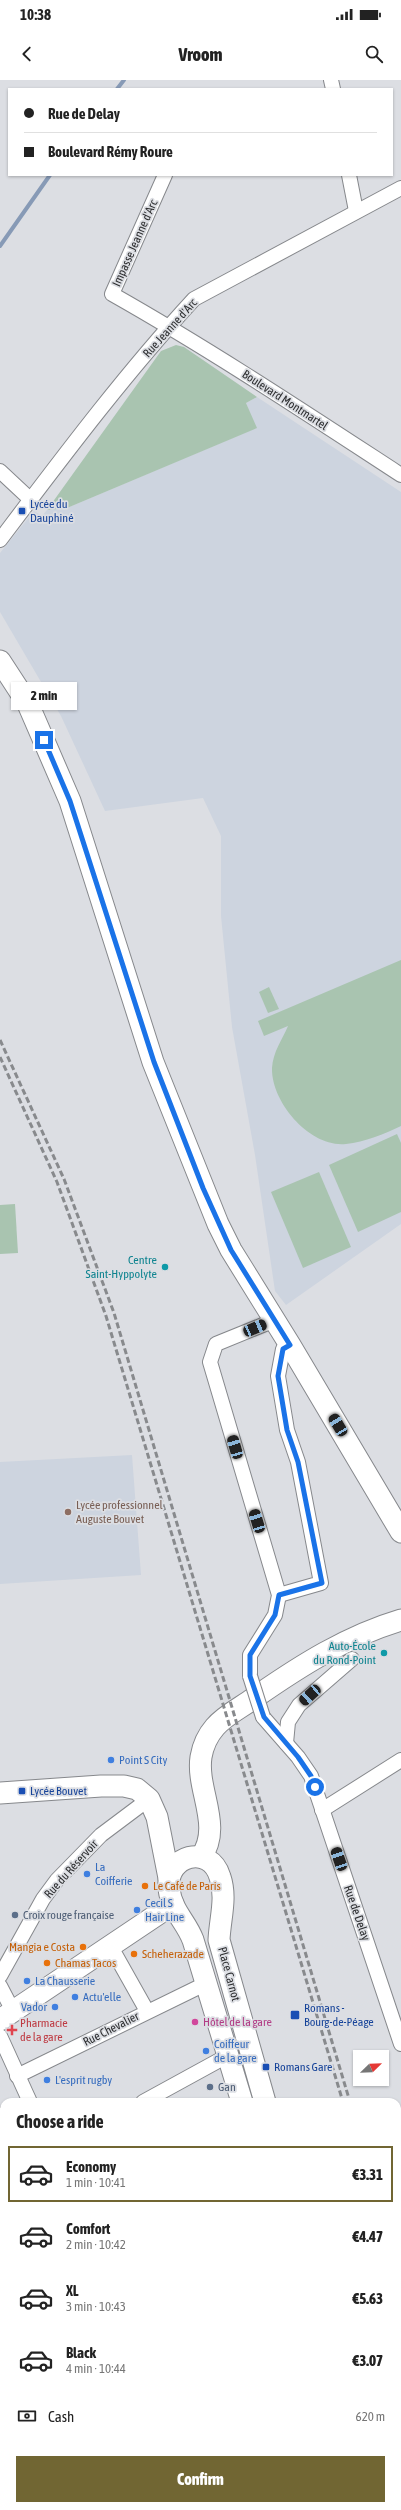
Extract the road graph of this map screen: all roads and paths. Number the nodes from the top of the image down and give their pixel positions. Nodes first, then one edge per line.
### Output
1 (165, 176) edge
2 (349, 176) edge
3 (401, 188) edge
4 (356, 211) junction
5 (169, 326) junction
6 (0, 471) edge
7 (401, 475) edge
8 (31, 500) junction
9 (0, 540) edge
10 (0, 661) edge
11 (275, 1320) junction
12 (290, 1345) junction
13 (401, 1532) edge
14 (279, 1595) junction
15 (401, 1609) edge
16 (391, 1623) edge
17 (352, 1659) dead end
18 (286, 1742) junction
19 (401, 1760) edge
20 (0, 1793) edge
21 (149, 1799) junction
22 (322, 1810) junction
23 (161, 1828) junction
24 (201, 1860) junction
25 (169, 1878) junction
26 (173, 1904) junction
27 (221, 1914) junction
28 (187, 1925) junction
29 (111, 1947) junction
30 (0, 1976) edge
31 (205, 1984) junction
32 (0, 1986) edge
33 (147, 2012) junction
34 (7, 2015) edge
35 (0, 2036) edge
36 (401, 2044) edge
37 (227, 2056) junction
38 (17, 2076) junction
39 (27, 2098) edge
40 (150, 2098) edge
41 (241, 2098) edge
42 (264, 2098) edge

1 - 5 street, Impasse Jeanne d'Arc
2 - 4 street
3 - 4 street, Rue Jeanne d'Arc
4 - 5 street, Rue Jeanne d'Arc
5 - 7 street, Boulevard Montmartel
5 - 8 street, Rue Jeanne d'Arc
6 - 8 street
8 - 9 street, Rue Jeanne d'Arc
10 - 11 main road
11 - 12 main road
11 - 14 street
12 - 13 main road
12 - 14 street
14 - 18 street, Rue de Delay, bridge
15 - 16 main road
16 - 24 main road
17 - 18 street
18 - 22 street, Rue de Delay
19 - 22 street
20 - 21 main road
21 - 23 main road
21 - 30 street, Rue du Réservoir
22 - 36 street, Rue de Delay
23 - 24 main road
23 - 25 main road, Place Carnot
24 - 25 main road
24 - 27 main road, Place Carnot
25 - 26 main road, Place Carnot
26 - 28 main road, Place Carnot
26 - 29 main road
27 - 28 main road
27 - 42 main road, Place Carnot
28 - 31 main road, Place Carnot
29 - 33 street
29 - 34 main road
31 - 33 street, Rue Chevalier
31 - 37 main road, Place Carnot
32 - 34 street
33 - 38 street, Rue Chevalier
35 - 38 street
37 - 40 street
37 - 41 main road, Place Carnot
38 - 39 street

